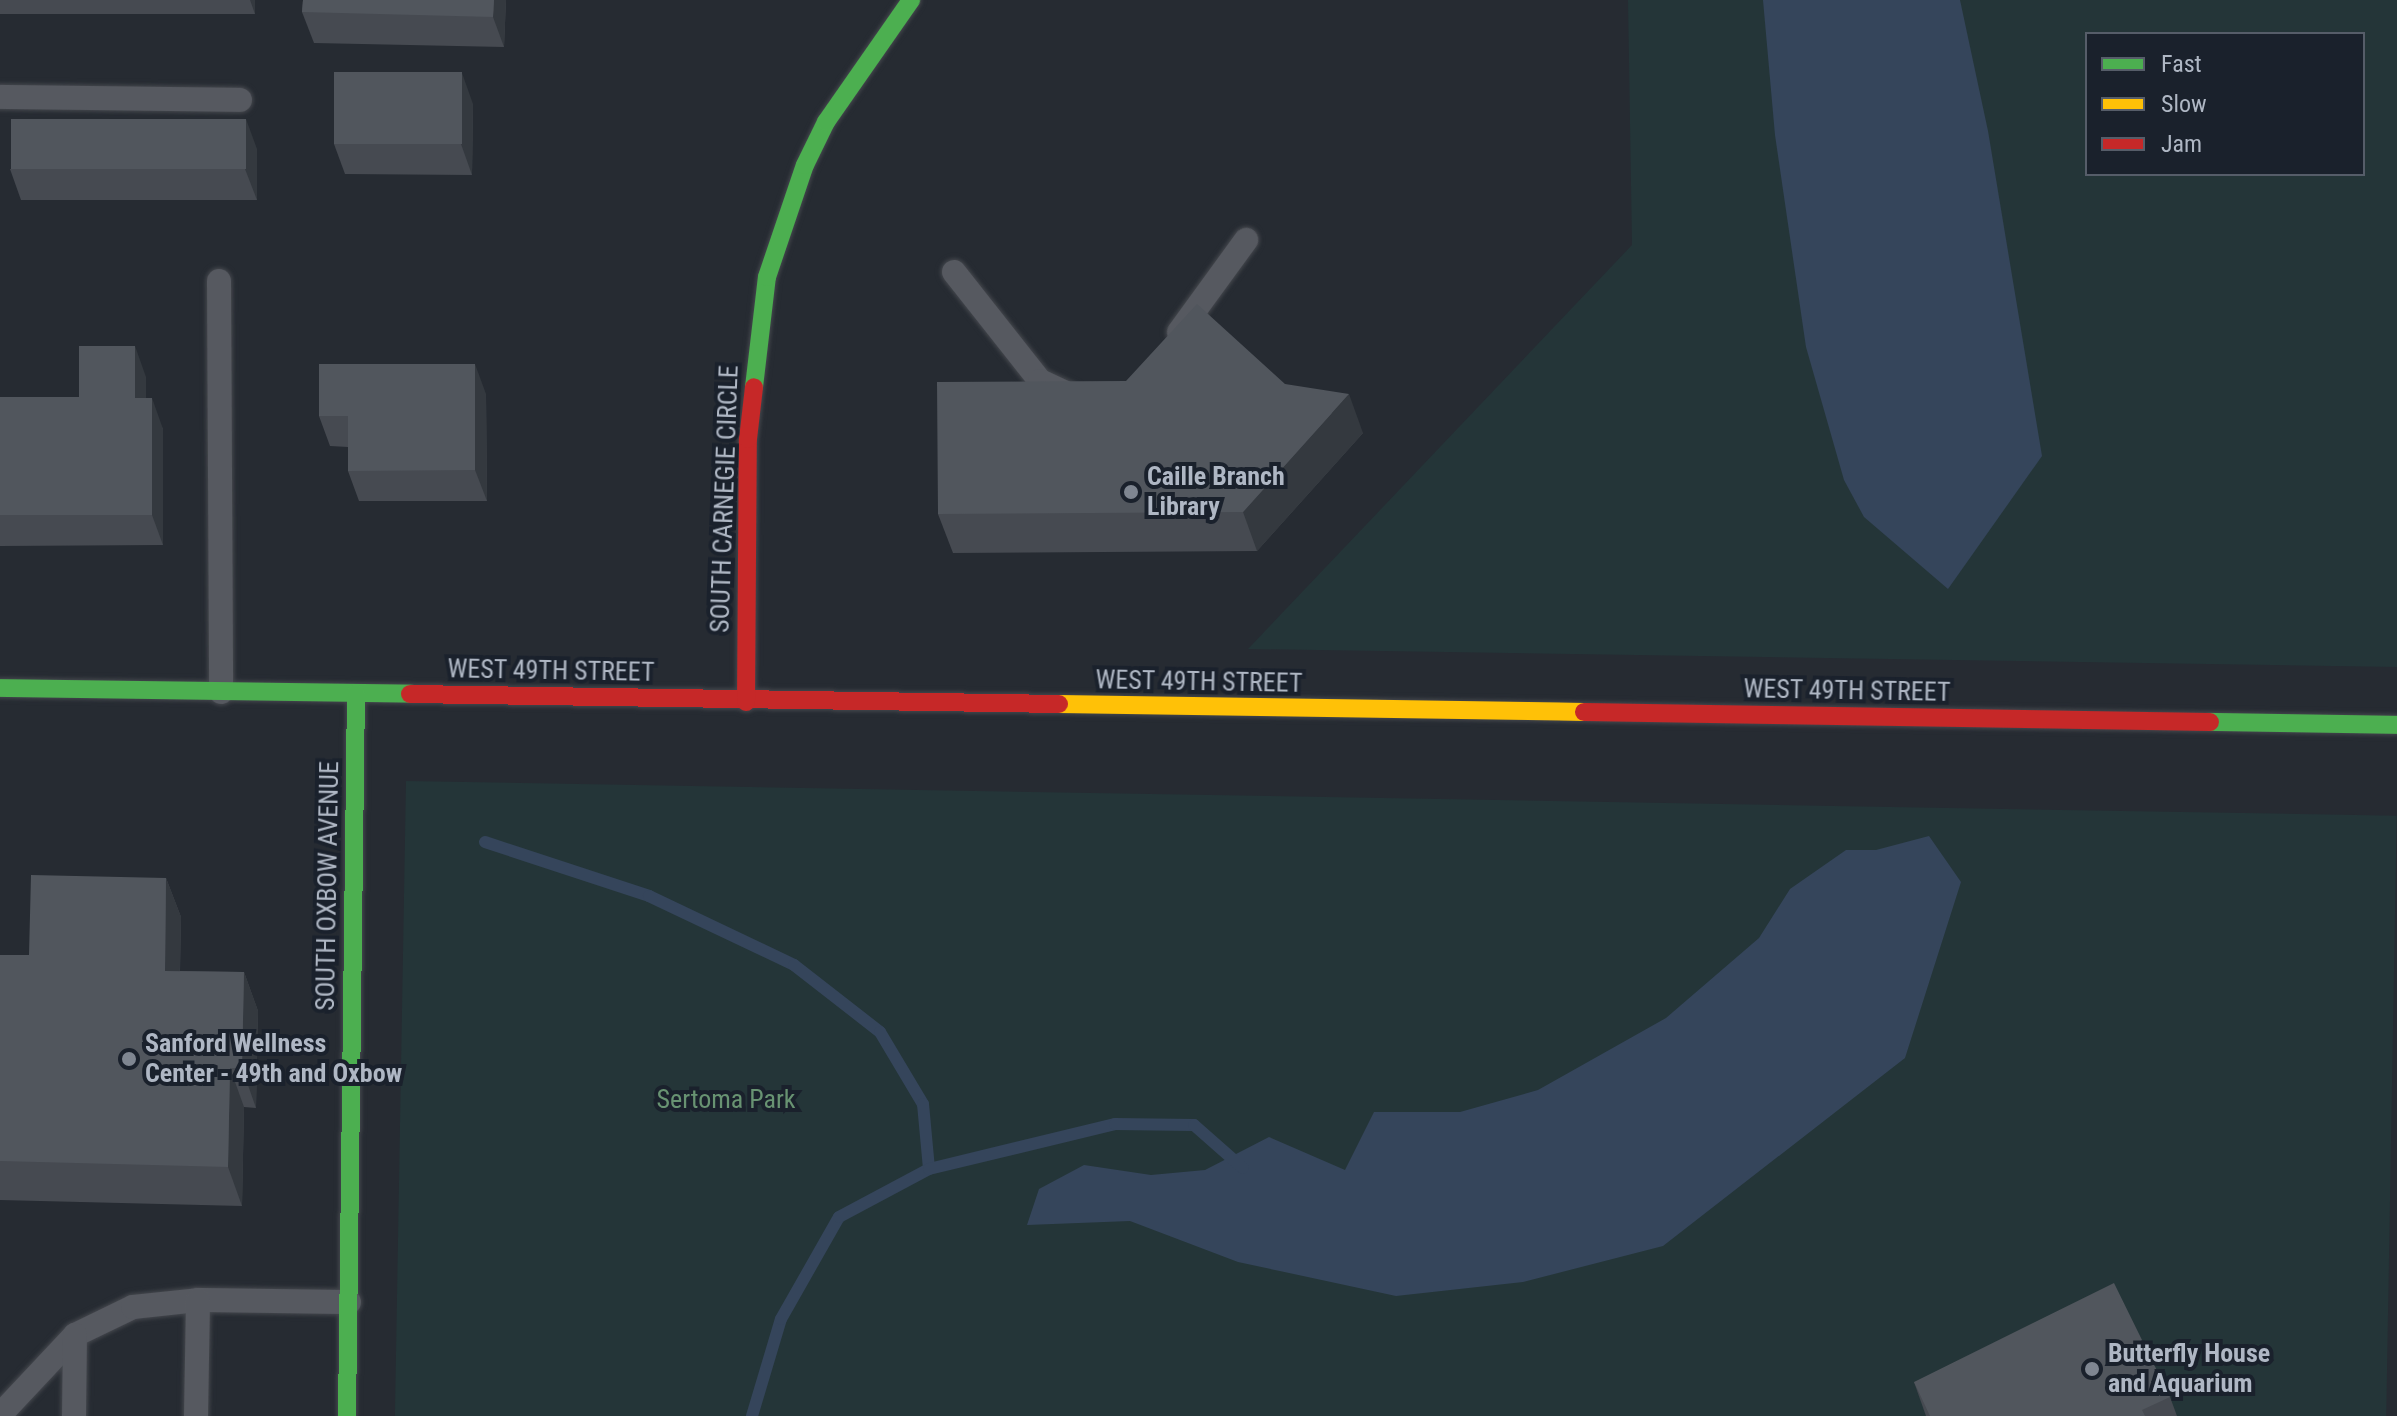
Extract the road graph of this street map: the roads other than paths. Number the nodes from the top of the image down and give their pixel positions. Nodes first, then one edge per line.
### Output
1 (911, 0) edge
2 (0, 97) edge
3 (240, 100) dead end
4 (1246, 240) dead end
5 (954, 272) dead end
6 (219, 281) dead end
7 (1164, 353) edge
8 (1100, 395) edge
9 (0, 688) edge
10 (221, 692) junction
11 (356, 693) junction
12 (746, 702) junction
13 (2397, 725) edge
14 (198, 1300) junction
15 (349, 1302) junction
16 (75, 1335) junction
17 (0, 1415) edge
18 (74, 1416) edge
19 (196, 1416) edge
20 (347, 1416) edge

1 - 12 main road, SOUTH CARNEGIE CIRCLE
2 - 3 lane
4 - 7 lane
5 - 8 lane
6 - 10 lane
9 - 10 main road, WEST 49TH STREET
10 - 11 main road, WEST 49TH STREET
11 - 12 main road, WEST 49TH STREET
11 - 15 main road, SOUTH OXBOW AVENUE
12 - 13 main road, WEST 49TH STREET
14 - 15 lane
14 - 16 lane
14 - 19 lane
15 - 20 main road, SOUTH OXBOW AVENUE
16 - 17 lane
16 - 18 lane

